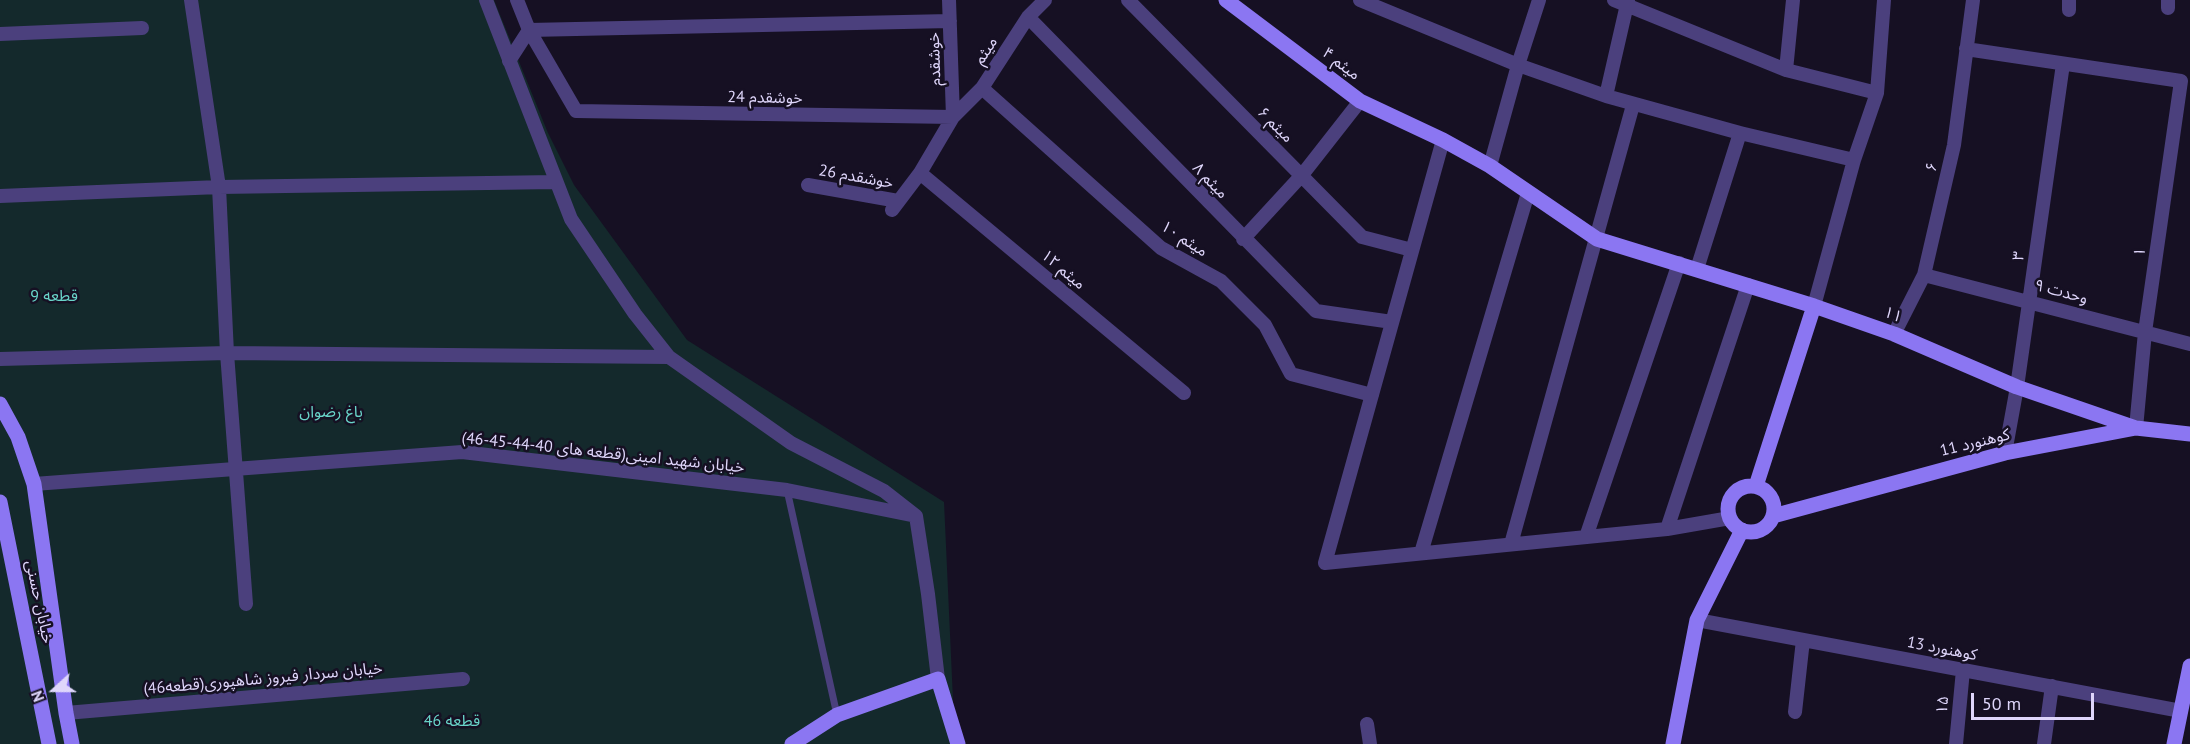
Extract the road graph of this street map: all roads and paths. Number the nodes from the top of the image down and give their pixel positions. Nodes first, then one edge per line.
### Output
1 (192, 0) edge
2 (486, 0) edge
3 (517, 0) edge
4 (948, 0) edge
5 (1044, 0) edge
6 (1128, 0) edge
7 (1227, 0) edge
8 (1360, 0) edge
9 (1539, 0) edge
10 (1793, 0) edge
11 (1884, 0) edge
12 (1973, 0) edge
13 (1623, 2) edge
14 (1028, 17) junction
15 (950, 21) junction
16 (142, 28) dead end
17 (529, 30) junction
18 (0, 34) edge
19 (1966, 49) junction
20 (509, 61) junction
21 (2063, 64) junction
22 (1518, 65) junction
23 (1786, 70) junction
24 (982, 88) junction
25 (1877, 93) junction
26 (1606, 96) junction
27 (1360, 100) junction
28 (1633, 105) junction
29 (953, 117) junction
30 (1740, 133) junction
31 (1443, 140) junction
32 (1854, 160) junction
33 (1490, 166) junction
34 (920, 173) junction
35 (1302, 175) junction
36 (555, 182) junction
37 (808, 185) dead end
38 (219, 187) junction
39 (1528, 193) junction
40 (0, 196) edge
41 (895, 206) joint
42 (1597, 238) junction
43 (1243, 239) junction
44 (1412, 250) junction
45 (1679, 263) junction
46 (1697, 269) junction
47 (1924, 275) junction
48 (1748, 285) junction
49 (2029, 301) junction
50 (1814, 306) junction
51 (1392, 322) junction
52 (2145, 332) junction
53 (1894, 334) junction
54 (2190, 344) edge
55 (226, 353) junction
56 (669, 357) junction
57 (0, 359) edge
58 (2017, 387) junction
59 (1184, 393) dead end
60 (1372, 395) junction
61 (0, 404) edge
62 (2136, 428) junction
63 (2190, 434) edge
64 (2005, 453) junction
65 (234, 467) junction
66 (34, 483) junction
67 (1756, 486) junction
68 (787, 490) junction
69 (0, 502) edge
70 (915, 516) junction
71 (1773, 516) junction
72 (1730, 518) junction
73 (1667, 529) junction
74 (1742, 530) junction
75 (1586, 537) junction
76 (1511, 544) junction
77 (1421, 553) junction
78 (246, 604) dead end
79 (1697, 620) junction
80 (1803, 640) junction
81 (2190, 666) edge
82 (1963, 670) junction
83 (463, 679) dead end
84 (938, 679) junction
85 (2052, 686) junction
86 (2181, 711) junction
87 (1795, 712) dead end
88 (66, 713) junction
89 (837, 715) junction
90 (1367, 724) dead end
91 (49, 744) edge
92 (72, 744) edge
93 (792, 744) edge
94 (958, 744) edge
95 (1370, 744) edge
96 (1673, 744) edge
97 (1956, 744) edge
98 (2044, 744) edge
99 (2174, 744) edge

1 - 38 street
2 - 20 street
3 - 17 street
4 - 15 street, خوشقدم
5 - 14 street, میثم
6 - 35 street, ۶ میثم
7 - 27 street, ۴ میثم
8 - 22 street
9 - 22 street
10 - 23 street
11 - 25 street
12 - 19 street, ۶
13 - 23 street
13 - 26 street
14 - 24 street, میثم
14 - 43 street, ۸ میثم
15 - 17 street
15 - 29 street, خوشقدم
16 - 18 street
17 - 20 street
17 - 29 street, خوشقدم 24
19 - 21 street
19 - 47 street, ۶
20 - 36 street
21 - 49 street, ۳
21 - 52 street, ۱
22 - 26 street
22 - 33 street
23 - 25 street
24 - 29 street, میثم
24 - 60 street, ۱۰ میثم
25 - 32 street
26 - 28 street
27 - 31 street, ۴ میثم
27 - 35 street
28 - 30 street
28 - 42 street
29 - 34 street, میثم
30 - 32 street
30 - 46 street
31 - 33 street, ۴ میثم
31 - 44 street
32 - 50 street
33 - 39 street, ۴ میثم
34 - 41 street, میثم
34 - 59 street, ۱۲ میثم
35 - 43 street
35 - 44 street, ۶ میثم
36 - 38 street
36 - 56 street
37 - 41 street, خوشقدم 26
38 - 40 street
38 - 55 street
39 - 42 street, ۴ میثم
39 - 77 street
42 - 45 street, ۱۱
42 - 76 street
43 - 51 street, ۸ میثم
44 - 51 street
45 - 46 street, ۱۱
45 - 75 street
46 - 48 street, ۱۱
47 - 49 street, ۹ وحدت
47 - 53 street, ۶
48 - 50 street, ۱۱
48 - 73 street
49 - 52 street, ۹ وحدت
49 - 58 street, ۳
50 - 53 street, ۱۱
50 - 67 street
51 - 60 street
52 - 54 street, ۹ وحدت
52 - 62 street, ۱
53 - 58 street, ۱۱
55 - 56 street
55 - 57 street
55 - 65 street
56 - 70 street
58 - 62 street, ۱۱
58 - 64 street, ۳
60 - 77 street
61 - 66 street
62 - 63 street, کوهنورد 11
62 - 64 street, کوهنورد 11
64 - 71 street, کوهنورد 11
65 - 66 street, خیابان شهید امینی(قطعه های 40-44-45-46)
65 - 68 street, خیابان شهید امینی(قطعه های 40-44-45-46)
65 - 78 street
66 - 88 street
67 - 71 street
67 - 72 street
68 - 70 street, خیابان شهید امینی(قطعه های 40-44-45-46)
68 - 89 lane
69 - 91 street, خیابان حسنی
70 - 84 street
71 - 74 street
72 - 73 street
72 - 74 street
73 - 75 street
74 - 79 street
75 - 76 street
76 - 77 street
79 - 80 street, کوهنورد 13
79 - 96 street
80 - 82 street, کوهنورد 13
80 - 87 street
81 - 86 street
82 - 85 street, کوهنورد 13
82 - 97 street, ۱۵
83 - 88 street, خیابان سردار فیروز شاهپوری(قطعه46)
84 - 89 street
84 - 94 street
85 - 86 street, کوهنورد 13
85 - 98 street
86 - 99 street
88 - 92 street
89 - 93 street
90 - 95 street

